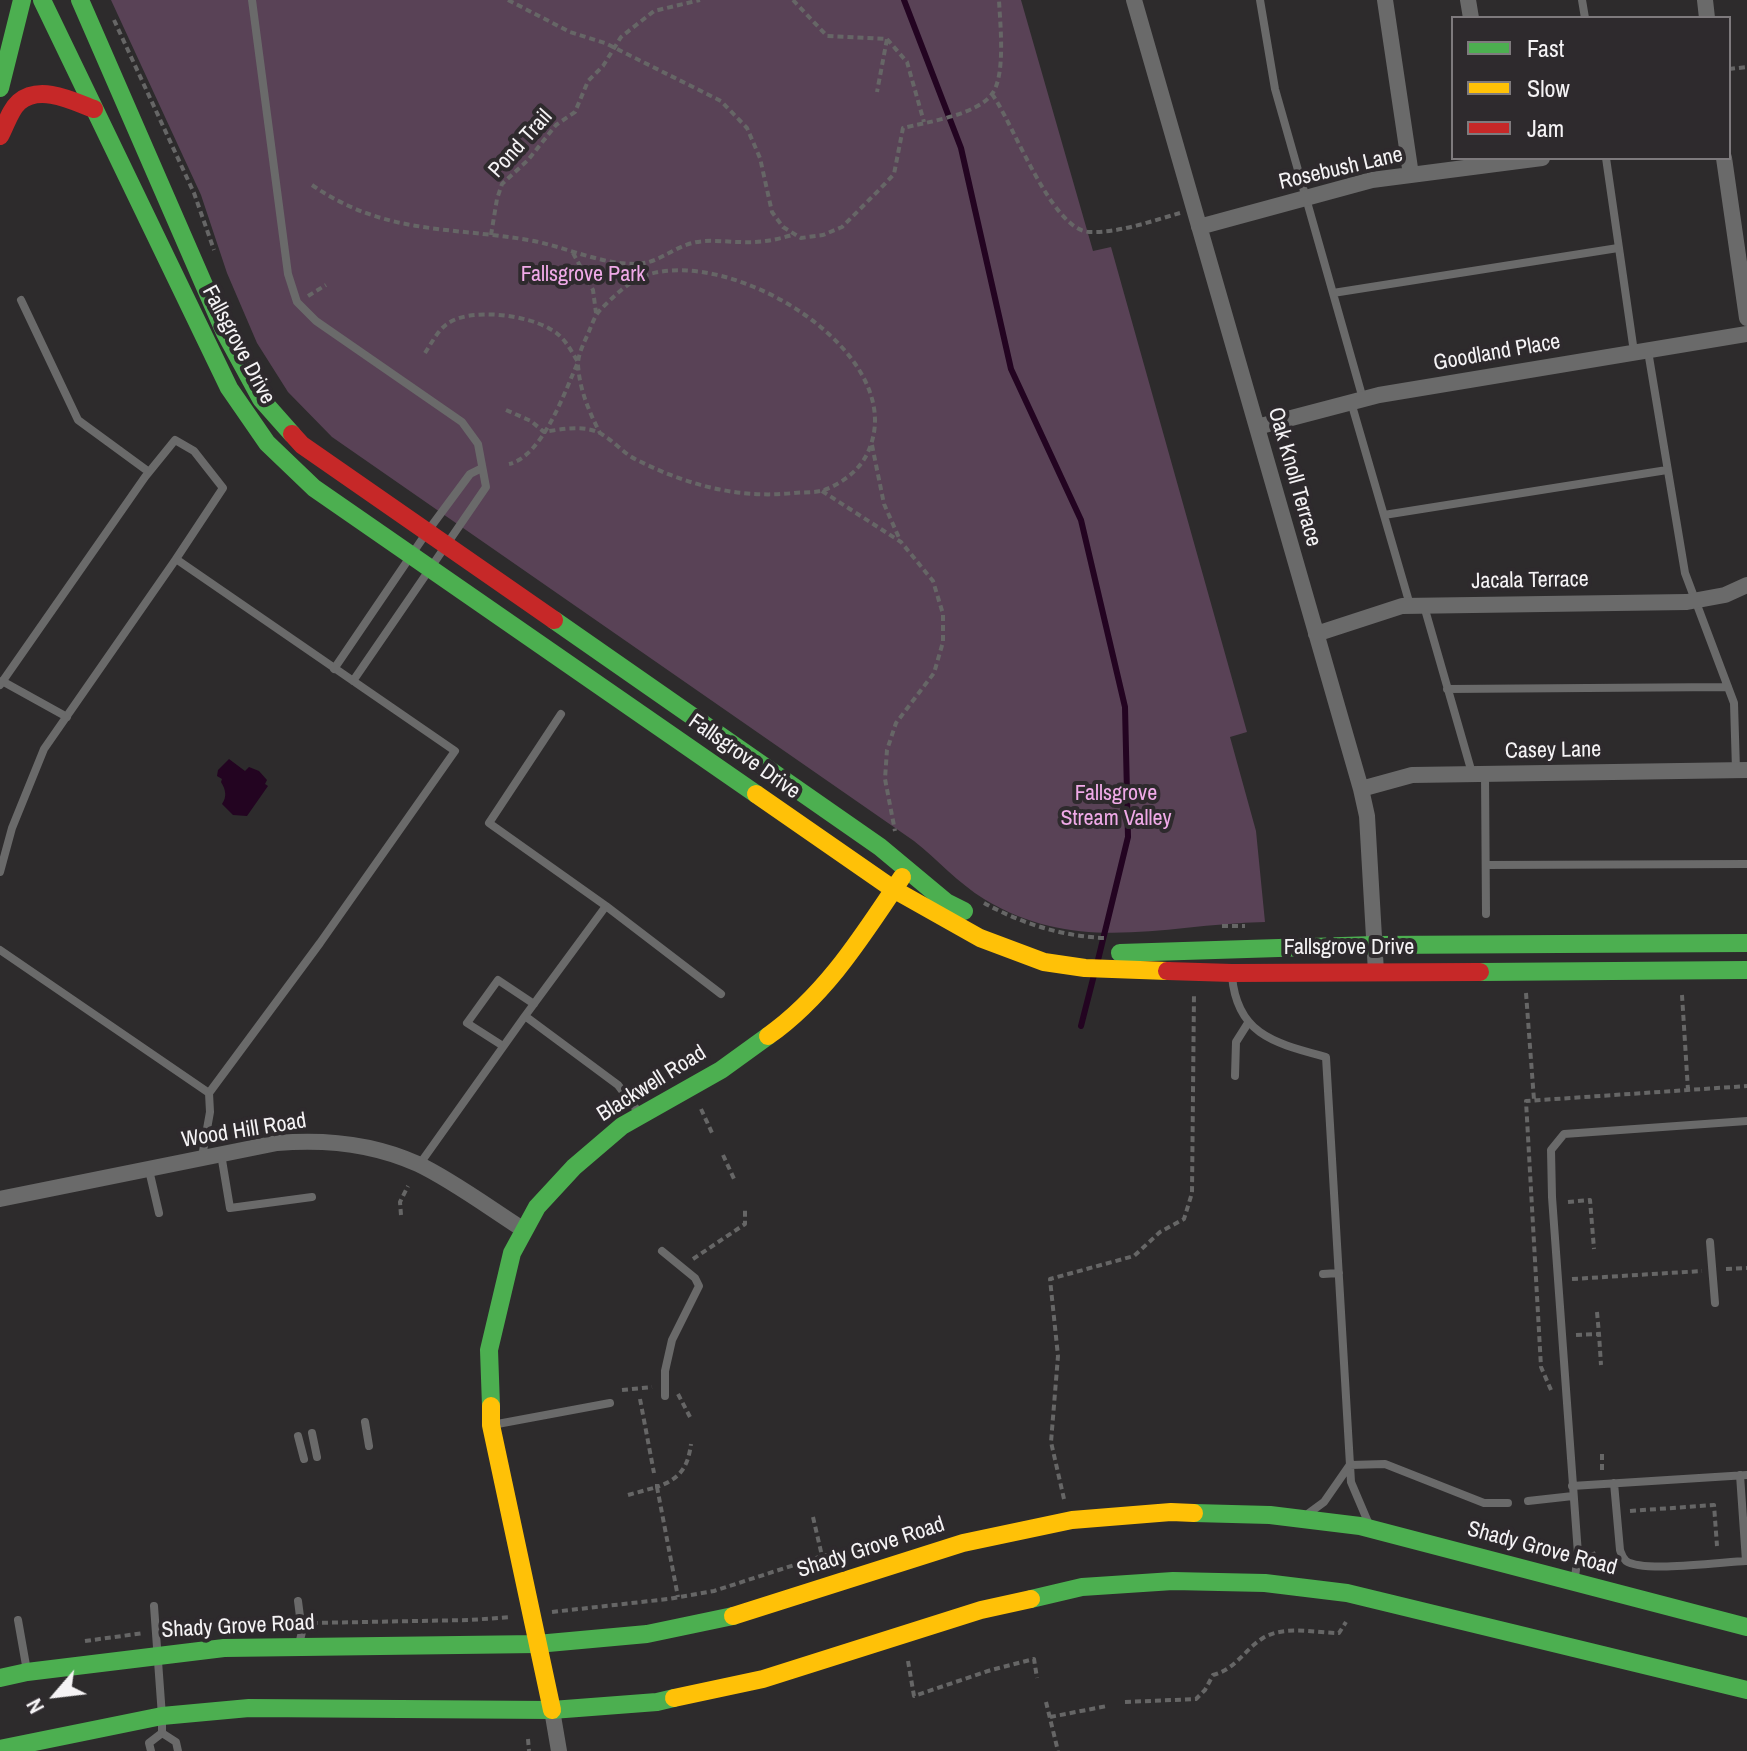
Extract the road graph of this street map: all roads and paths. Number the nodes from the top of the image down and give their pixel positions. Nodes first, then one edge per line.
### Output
1 (22, 0) edge
2 (42, 0) edge
3 (80, 0) edge
4 (252, 0) edge
5 (508, 0) edge
6 (700, 0) edge
7 (793, 0) edge
8 (999, 0) edge
9 (1134, 0) edge
10 (1260, 0) edge
11 (1385, 0) edge
12 (110, 11) dead end
13 (887, 39) junction
14 (614, 48) junction
15 (0, 88) edge
16 (877, 92) dead end
17 (992, 94) junction
18 (94, 109) junction
19 (925, 123) junction
20 (0, 136) edge
21 (1606, 160) edge
22 (1724, 160) edge
23 (1492, 161) edge
24 (1411, 175) junction
25 (312, 185) dead end
26 (1306, 198) junction
27 (1194, 209) junction
28 (1199, 227) junction
29 (795, 234) junction
30 (491, 235) junction
31 (1618, 248) junction
32 (215, 251) dead end
33 (572, 252) junction
34 (640, 264) junction
35 (643, 276) junction
36 (326, 285) dead end
37 (1333, 293) junction
38 (21, 300) dead end
39 (297, 302) junction
40 (596, 313) junction
41 (1747, 318) edge
42 (1747, 334) edge
43 (1641, 351) junction
44 (425, 353) dead end
45 (578, 362) junction
46 (1357, 401) junction
47 (506, 410) dead end
48 (1257, 427) junction
49 (544, 432) junction
50 (600, 433) junction
51 (872, 444) junction
52 (509, 464) dead end
53 (482, 468) junction
54 (1667, 470) junction
55 (149, 472) junction
56 (822, 491) junction
57 (1384, 515) junction
58 (427, 532) junction
59 (901, 542) junction
60 (447, 546) junction
61 (412, 556) junction
62 (176, 559) junction
63 (430, 569) junction
64 (1747, 585) edge
65 (1697, 600) junction
66 (1418, 606) junction
67 (1316, 634) junction
68 (334, 669) junction
69 (353, 681) junction
70 (1, 683) edge
71 (1728, 687) junction
72 (1447, 689) junction
73 (561, 714) dead end
74 (67, 717) junction
75 (1742, 770) edge
76 (1479, 774) junction
77 (1361, 789) junction
78 (882, 823) dead end
79 (895, 831) junction
80 (900, 836) dead end
81 (1747, 864) edge
82 (1486, 865) junction
83 (907, 870) junction
84 (0, 872) edge
85 (893, 889) junction
86 (977, 899) dead end
87 (606, 906) junction
88 (1486, 914) dead end
89 (1747, 943) edge
90 (1374, 945) junction
91 (0, 950) edge
92 (1088, 952) junction
93 (1111, 953) junction
94 (1747, 970) edge
95 (1376, 972) junction
96 (1232, 973) junction
97 (1194, 985) dead end
98 (1526, 993) dead end
99 (721, 994) dead end
100 (1682, 995) dead end
101 (534, 1004) junction
102 (525, 1016) junction
103 (1248, 1023) junction
104 (503, 1046) junction
105 (1235, 1076) dead end
106 (1747, 1086) edge
107 (1688, 1090) junction
108 (209, 1093) junction
109 (1534, 1100) junction
110 (701, 1109) dead end
111 (641, 1115) junction
112 (1747, 1121) edge
113 (713, 1135) dead end
114 (221, 1154) junction
115 (723, 1155) dead end
116 (202, 1158) junction
117 (419, 1165) junction
118 (149, 1169) junction
119 (735, 1181) dead end
120 (1531, 1184) junction
121 (408, 1186) dead end
122 (1538, 1187) dead end
123 (312, 1197) dead end
124 (0, 1199) edge
125 (1568, 1202) dead end
126 (159, 1213) dead end
127 (401, 1215) dead end
128 (524, 1230) junction
129 (1710, 1242) dead end
130 (1594, 1249) dead end
131 (662, 1251) dead end
132 (1747, 1268) edge
133 (1724, 1270) dead end
134 (1706, 1271) dead end
135 (1339, 1273) junction
136 (1323, 1274) dead end
137 (1572, 1279) dead end
138 (1536, 1281) junction
139 (1543, 1281) dead end
140 (1715, 1303) dead end
141 (1597, 1312) dead end
142 (1599, 1334) junction
143 (1576, 1335) dead end
144 (1553, 1358) dead end
145 (1601, 1365) dead end
146 (1541, 1367) junction
147 (658, 1386) dead end
148 (676, 1387) dead end
149 (622, 1390) dead end
150 (1554, 1395) dead end
151 (665, 1396) dead end
152 (640, 1399) dead end
153 (610, 1403) dead end
154 (690, 1417) dead end
155 (365, 1422) dead end
156 (491, 1425) junction
157 (312, 1433) dead end
158 (298, 1436) dead end
159 (691, 1444) dead end
160 (369, 1446) dead end
161 (1602, 1454) dead end
162 (317, 1457) dead end
163 (304, 1459) dead end
164 (1350, 1465) junction
165 (1602, 1470) dead end
166 (654, 1473) dead end
167 (1743, 1475) edge
168 (1614, 1483) junction
169 (657, 1486) junction
170 (1572, 1486) junction
171 (628, 1495) dead end
172 (1573, 1496) junction
173 (1528, 1501) dead end
174 (1064, 1502) dead end
175 (1508, 1503) dead end
176 (1624, 1511) dead end
177 (813, 1517) dead end
178 (1301, 1519) junction
179 (1373, 1530) junction
180 (889, 1544) dead end
181 (1717, 1546) dead end
182 (1592, 1549) dead end
183 (822, 1556) junction
184 (1746, 1561) edge
185 (1607, 1570) dead end
186 (1574, 1582) junction
187 (678, 1597) junction
188 (298, 1601) dead end
189 (154, 1606) dead end
190 (571, 1610) junction
191 (531, 1615) junction
192 (18, 1620) dead end
193 (1346, 1622) dead end
194 (301, 1623) junction
195 (573, 1623) dead end
196 (1747, 1627) edge
197 (157, 1632) junction
198 (76, 1642) dead end
199 (537, 1644) junction
200 (299, 1646) junction
201 (159, 1656) junction
202 (908, 1661) dead end
203 (27, 1672) junction
204 (0, 1678) edge
205 (1037, 1678) dead end
206 (1747, 1690) edge
207 (1046, 1702) dead end
208 (1125, 1702) dead end
209 (1107, 1706) dead end
210 (552, 1710) junction
211 (1050, 1717) junction
212 (162, 1725) junction
213 (528, 1739) dead end
214 (0, 1749) edge
215 (151, 1751) edge
216 (178, 1751) edge
217 (529, 1751) edge
218 (559, 1751) edge
219 (1058, 1751) edge

1 - 15 street
2 - 18 street, Fallsgrove Drive
3 - 58 street, Fallsgrove Drive
4 - 39 lane
5 - 14 path
6 - 14 path, Pond Trail
7 - 13 path
8 - 17 path
9 - 27 street, Oak Knoll Terrace
10 - 26 lane
11 - 24 street
12 - 32 path
13 - 16 path
13 - 19 path
14 - 29 path
14 - 30 path, Pond Trail
17 - 19 path
17 - 27 path
18 - 20 street
18 - 61 street, Fallsgrove Drive
19 - 29 path
21 - 31 lane
22 - 41 street
23 - 24 street, Rosebush Lane
24 - 26 street, Rosebush Lane
25 - 30 path
26 - 28 street, Rosebush Lane
26 - 37 lane
27 - 28 street, Oak Knoll Terrace
28 - 48 street, Oak Knoll Terrace
29 - 34 path
30 - 33 path
31 - 37 lane
31 - 43 lane
33 - 34 path
33 - 40 path
34 - 35 path
35 - 40 path
35 - 51 path
36 - 39 path
37 - 46 lane
38 - 55 lane
39 - 53 lane
40 - 45 path
42 - 43 street, Goodland Place
43 - 46 street, Goodland Place
43 - 54 lane
44 - 45 path
45 - 49 path
45 - 50 path
46 - 48 street, Goodland Place
46 - 57 lane
47 - 49 path
48 - 67 street, Oak Knoll Terrace
49 - 50 path
49 - 52 path
50 - 56 path
51 - 56 path
51 - 59 path
53 - 58 lane
53 - 60 lane
54 - 57 lane
54 - 65 lane
55 - 62 lane
55 - 70 lane
56 - 59 path
57 - 66 lane
58 - 60 street, Fallsgrove Drive
58 - 61 lane
59 - 79 path
60 - 63 lane
60 - 83 street, Fallsgrove Drive
61 - 63 street, Fallsgrove Drive
61 - 68 lane
62 - 68 lane
62 - 74 lane
63 - 69 lane
63 - 85 street, Fallsgrove Drive
64 - 65 street, Jacala Terrace
65 - 66 street, Jacala Terrace
65 - 71 lane
66 - 67 street, Jacala Terrace
66 - 72 lane
67 - 77 street, Oak Knoll Terrace
68 - 69 lane
69 - 108 lane
70 - 74 lane
71 - 72 lane
71 - 75 lane
72 - 76 lane
73 - 87 lane
74 - 84 lane
75 - 76 street, Casey Lane
76 - 77 street, Casey Lane
76 - 82 lane
77 - 90 street, Oak Knoll Terrace
78 - 79 path
79 - 80 path
81 - 82 lane
82 - 88 lane
83 - 85 street, Blackwell Road
83 - 92 street, Fallsgrove Drive
85 - 92 street, Fallsgrove Drive
85 - 111 street, Blackwell Road
86 - 92 path
87 - 99 lane
87 - 101 lane
89 - 90 street, Fallsgrove Drive
90 - 93 street, Fallsgrove Drive
90 - 95 street, Oak Knoll Terrace
91 - 108 lane
92 - 93 street, Fallsgrove Drive
92 - 93 path
93 - 96 street, Fallsgrove Drive
94 - 95 street, Fallsgrove Drive
95 - 96 street, Fallsgrove Drive
96 - 103 lane
97 - 174 path
98 - 109 path
100 - 107 path
101 - 102 lane
101 - 104 lane
102 - 104 lane
102 - 111 lane
103 - 105 lane
103 - 135 lane
104 - 117 lane
106 - 107 path
107 - 109 path
108 - 116 lane
109 - 120 path
110 - 113 path
111 - 128 street, Blackwell Road
112 - 170 lane
114 - 116 street, Wood Hill Road
114 - 117 street, Wood Hill Road
114 - 123 lane
115 - 119 path
116 - 118 street, Wood Hill Road
117 - 128 street, Wood Hill Road
118 - 124 street, Wood Hill Road
118 - 126 lane
120 - 122 path
120 - 138 path
121 - 127 path
125 - 130 path
128 - 156 street, Blackwell Road
129 - 140 lane
131 - 151 lane
132 - 133 path
134 - 137 path
135 - 136 lane
135 - 164 lane
138 - 139 path
138 - 146 path
141 - 142 path
142 - 143 path
142 - 145 path
144 - 146 path
146 - 150 path
147 - 149 path
148 - 154 path
152 - 166 path
153 - 156 lane
155 - 160 lane
156 - 191 street, Blackwell Road
157 - 162 lane
158 - 163 lane
159 - 169 path
161 - 165 path
164 - 175 lane
164 - 178 lane
164 - 179 lane
167 - 168 lane
167 - 184 lane
168 - 170 lane
168 - 184 lane
169 - 171 path
169 - 187 path
170 - 172 lane
172 - 173 lane
172 - 186 lane
176 - 181 path
177 - 183 path
178 - 179 street, Shady Grove Road
178 - 199 street, Shady Grove Road
179 - 186 street, Shady Grove Road
180 - 183 path
182 - 185 path
183 - 187 path
186 - 196 street, Shady Grove Road
187 - 190 path
188 - 194 lane
189 - 197 lane
190 - 191 path
190 - 195 path
191 - 194 path
191 - 199 street, Blackwell Road
192 - 203 lane
193 - 208 path
194 - 200 lane
197 - 198 path
197 - 201 lane
199 - 200 street, Shady Grove Road
199 - 210 street, Blackwell Road
200 - 201 street, Shady Grove Road
201 - 203 street, Shady Grove Road
201 - 212 lane
202 - 205 path
203 - 204 street, Shady Grove Road
206 - 210 street
207 - 211 path
209 - 211 path
210 - 212 street
210 - 218 street, Blackwell Road
211 - 219 path
212 - 214 street
212 - 215 lane
212 - 216 lane
213 - 217 path

